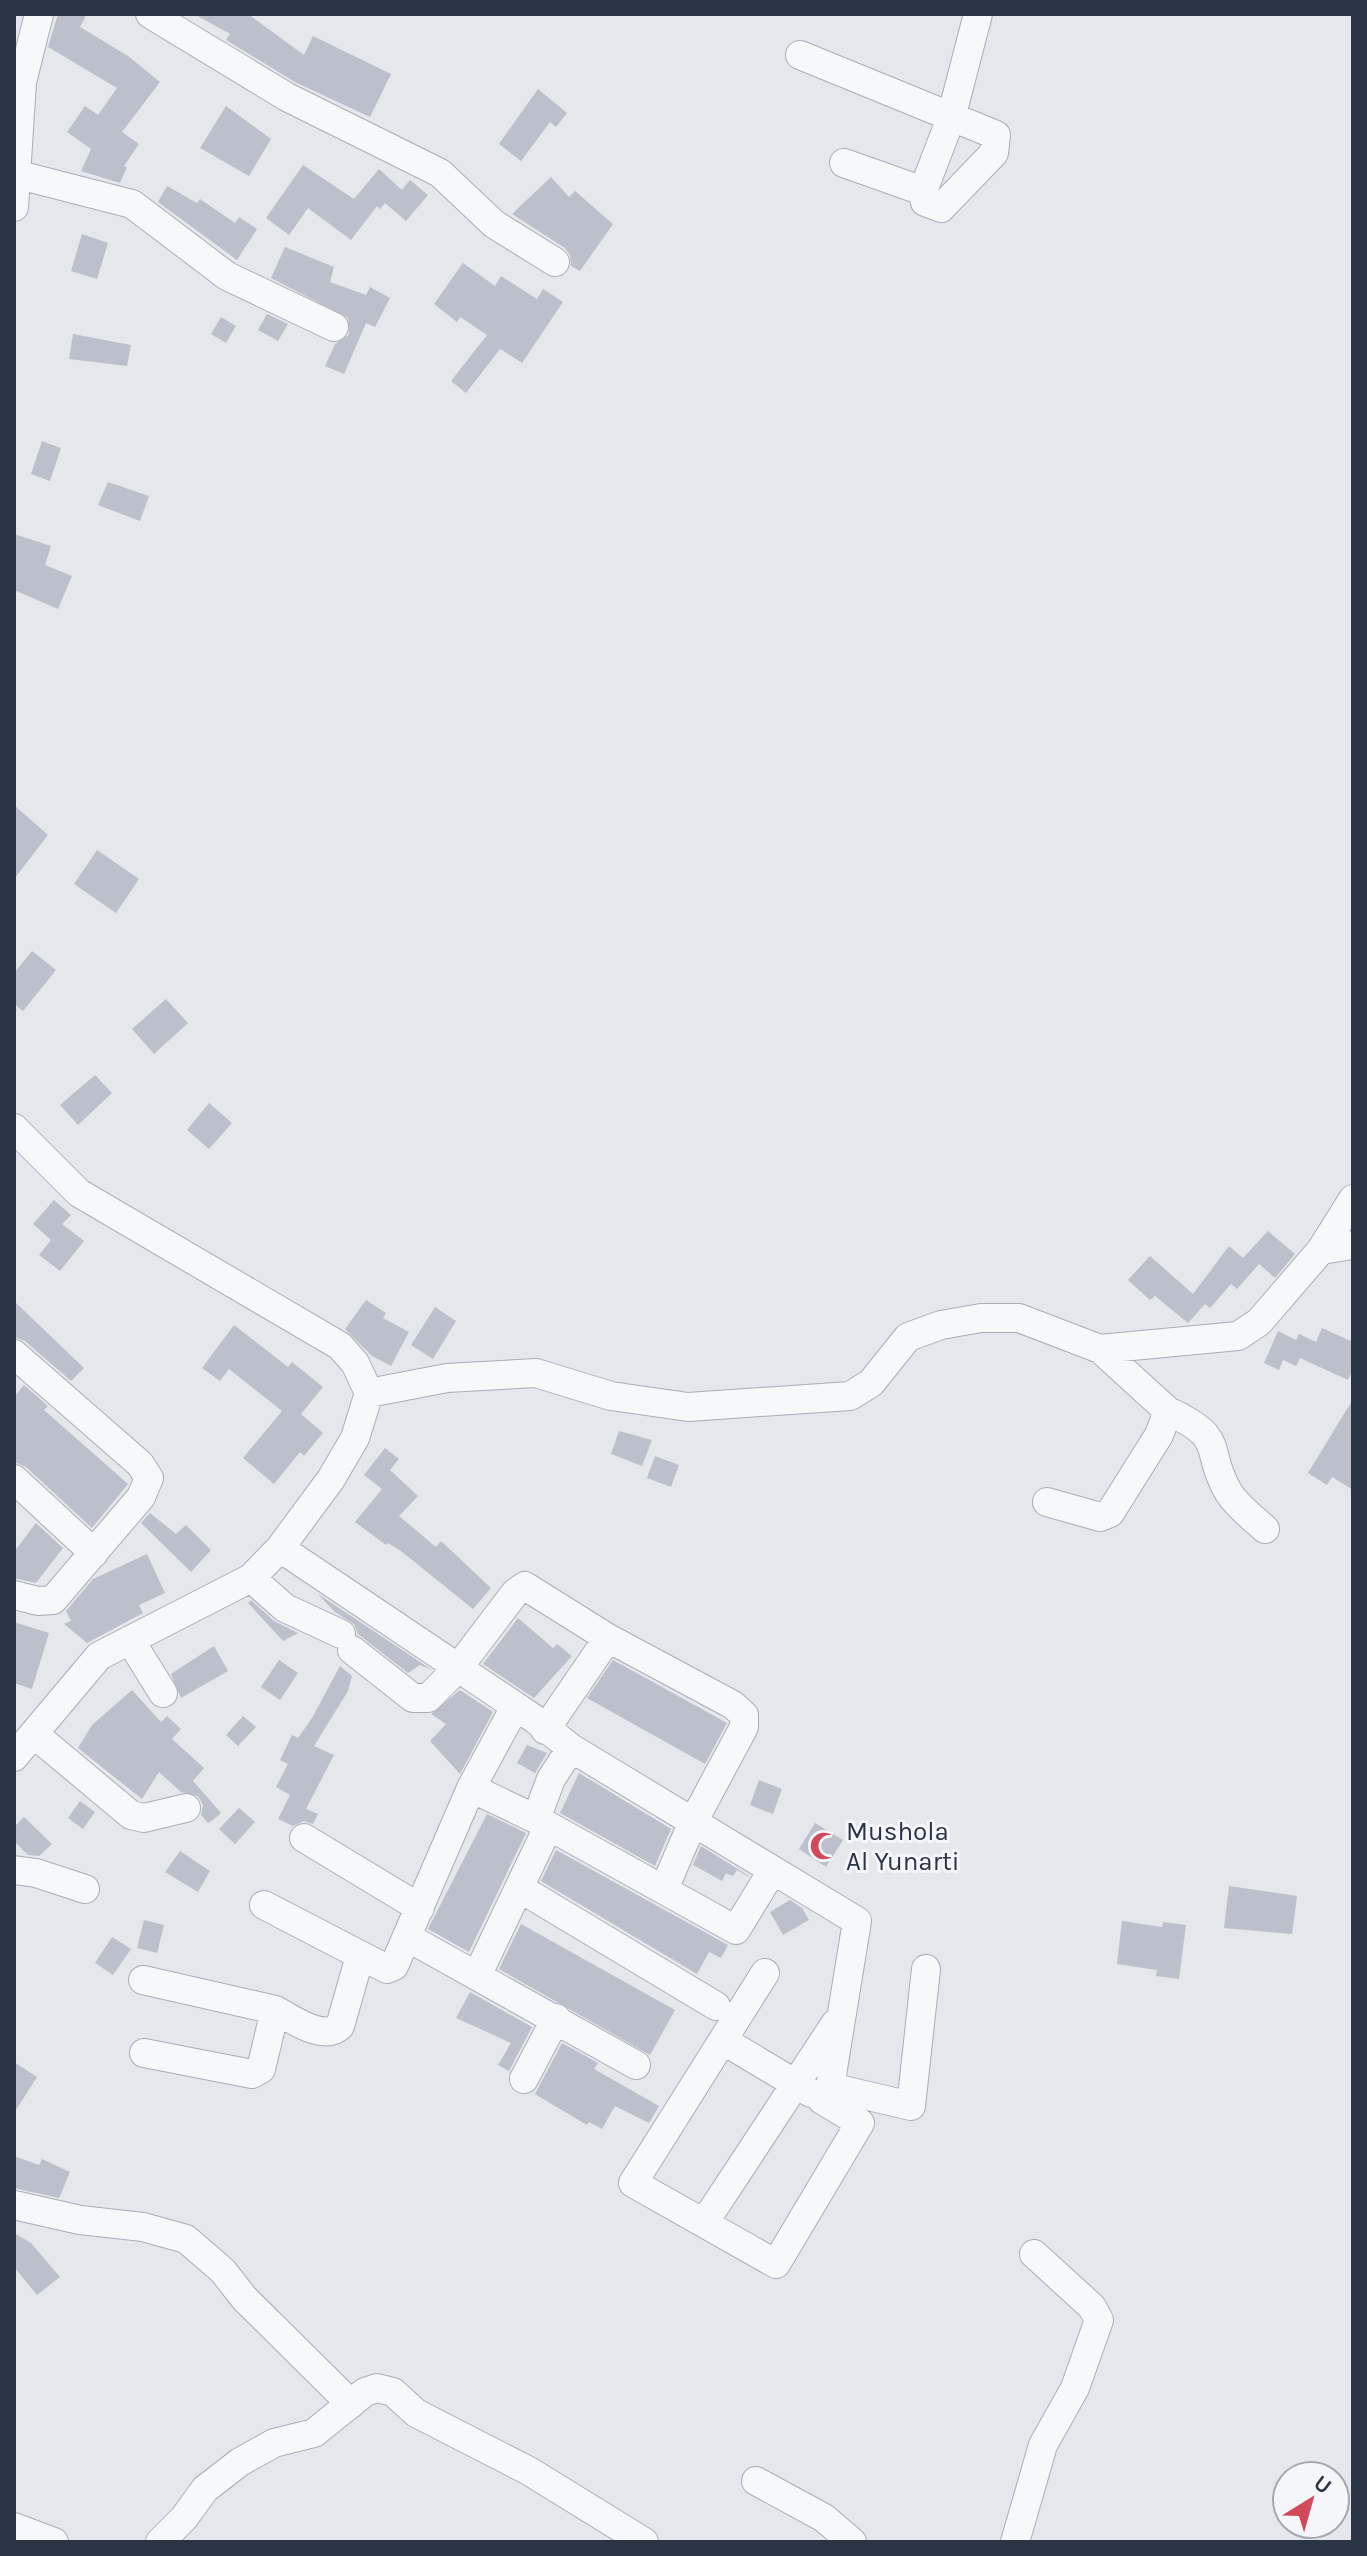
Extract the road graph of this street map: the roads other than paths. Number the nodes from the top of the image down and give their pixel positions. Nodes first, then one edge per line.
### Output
1 (39, 14) edge
2 (150, 14) edge
3 (972, 16) edge
4 (800, 55) dead end
5 (951, 118) junction
6 (844, 163) dead end
7 (19, 175) junction
8 (923, 191) junction
9 (14, 207) edge
10 (555, 262) dead end
11 (334, 327) dead end
12 (14, 1128) edge
13 (1353, 1199) edge
14 (1353, 1245) edge
15 (1321, 1250) junction
16 (1100, 1349) junction
17 (16, 1359) edge
18 (369, 1393) junction
19 (1168, 1411) junction
20 (17, 1488) edge
21 (1047, 1502) dead end
22 (1265, 1529) dead end
23 (280, 1548) junction
24 (94, 1553) junction
25 (251, 1578) junction
26 (14, 1595) edge
27 (608, 1638) junction
28 (130, 1640) junction
29 (458, 1668) junction
30 (163, 1693) dead end
31 (515, 1707) junction
32 (545, 1730) junction
33 (34, 1734) junction
34 (571, 1748) junction
35 (14, 1757) edge
36 (471, 1788) junction
37 (186, 1808) dead end
38 (542, 1823) junction
39 (692, 1824) junction
40 (304, 1838) dead end
41 (14, 1870) edge
42 (772, 1871) junction
43 (85, 1889) dead end
44 (521, 1889) junction
45 (664, 1889) junction
46 (264, 1905) dead end
47 (420, 1908) junction
48 (407, 1937) junction
49 (360, 1956) junction
50 (926, 1969) dead end
51 (765, 1973) dead end
52 (477, 1976) junction
53 (143, 1980) dead end
54 (716, 2006) dead end
55 (275, 2010) junction
56 (842, 2014) junction
57 (556, 2018) junction
58 (724, 2041) junction
59 (144, 2053) dead end
60 (636, 2065) dead end
61 (524, 2079) dead end
62 (797, 2085) junction
63 (826, 2093) junction
64 (882, 2099) junction
65 (860, 2123) junction
66 (14, 2205) edge
67 (704, 2223) junction
68 (1034, 2254) dead end
69 (351, 2404) junction
70 (756, 2481) dead end
71 (14, 2527) edge
72 (54, 2542) edge
73 (160, 2542) edge
74 (644, 2542) edge
75 (852, 2542) edge
76 (1015, 2542) edge

1 - 7 street
2 - 10 street
3 - 5 street
4 - 5 street
5 - 8 street
5 - 8 street
6 - 8 street
7 - 9 street
7 - 11 street
12 - 18 street
13 - 15 street
14 - 15 street
15 - 16 street
16 - 18 street
16 - 19 street
17 - 24 street
18 - 23 street
19 - 21 street
19 - 22 street
20 - 24 street
23 - 25 street
23 - 29 street
24 - 26 street
25 - 28 street
25 - 29 street
27 - 29 street
27 - 32 street
27 - 39 street
28 - 30 street
28 - 33 street
29 - 31 street
31 - 32 street
31 - 36 street
32 - 34 street
33 - 35 street
33 - 37 street
34 - 38 street
34 - 39 street
36 - 38 street
36 - 47 street
38 - 44 street
38 - 45 street
39 - 42 street
39 - 45 street
40 - 47 street
41 - 43 street
42 - 45 street
42 - 56 street
44 - 52 street
44 - 54 street
46 - 49 street
47 - 48 street
48 - 49 street
48 - 52 street
49 - 55 street
50 - 64 street
51 - 58 street
52 - 57 street
53 - 55 street
55 - 59 street
56 - 62 street
56 - 63 street
57 - 60 street
57 - 61 street
58 - 62 street
58 - 67 street
62 - 63 street
62 - 67 street
63 - 64 street
63 - 65 street
64 - 65 street
65 - 67 street
66 - 69 street
68 - 76 street
69 - 73 street
69 - 74 street
70 - 75 street
71 - 72 street

